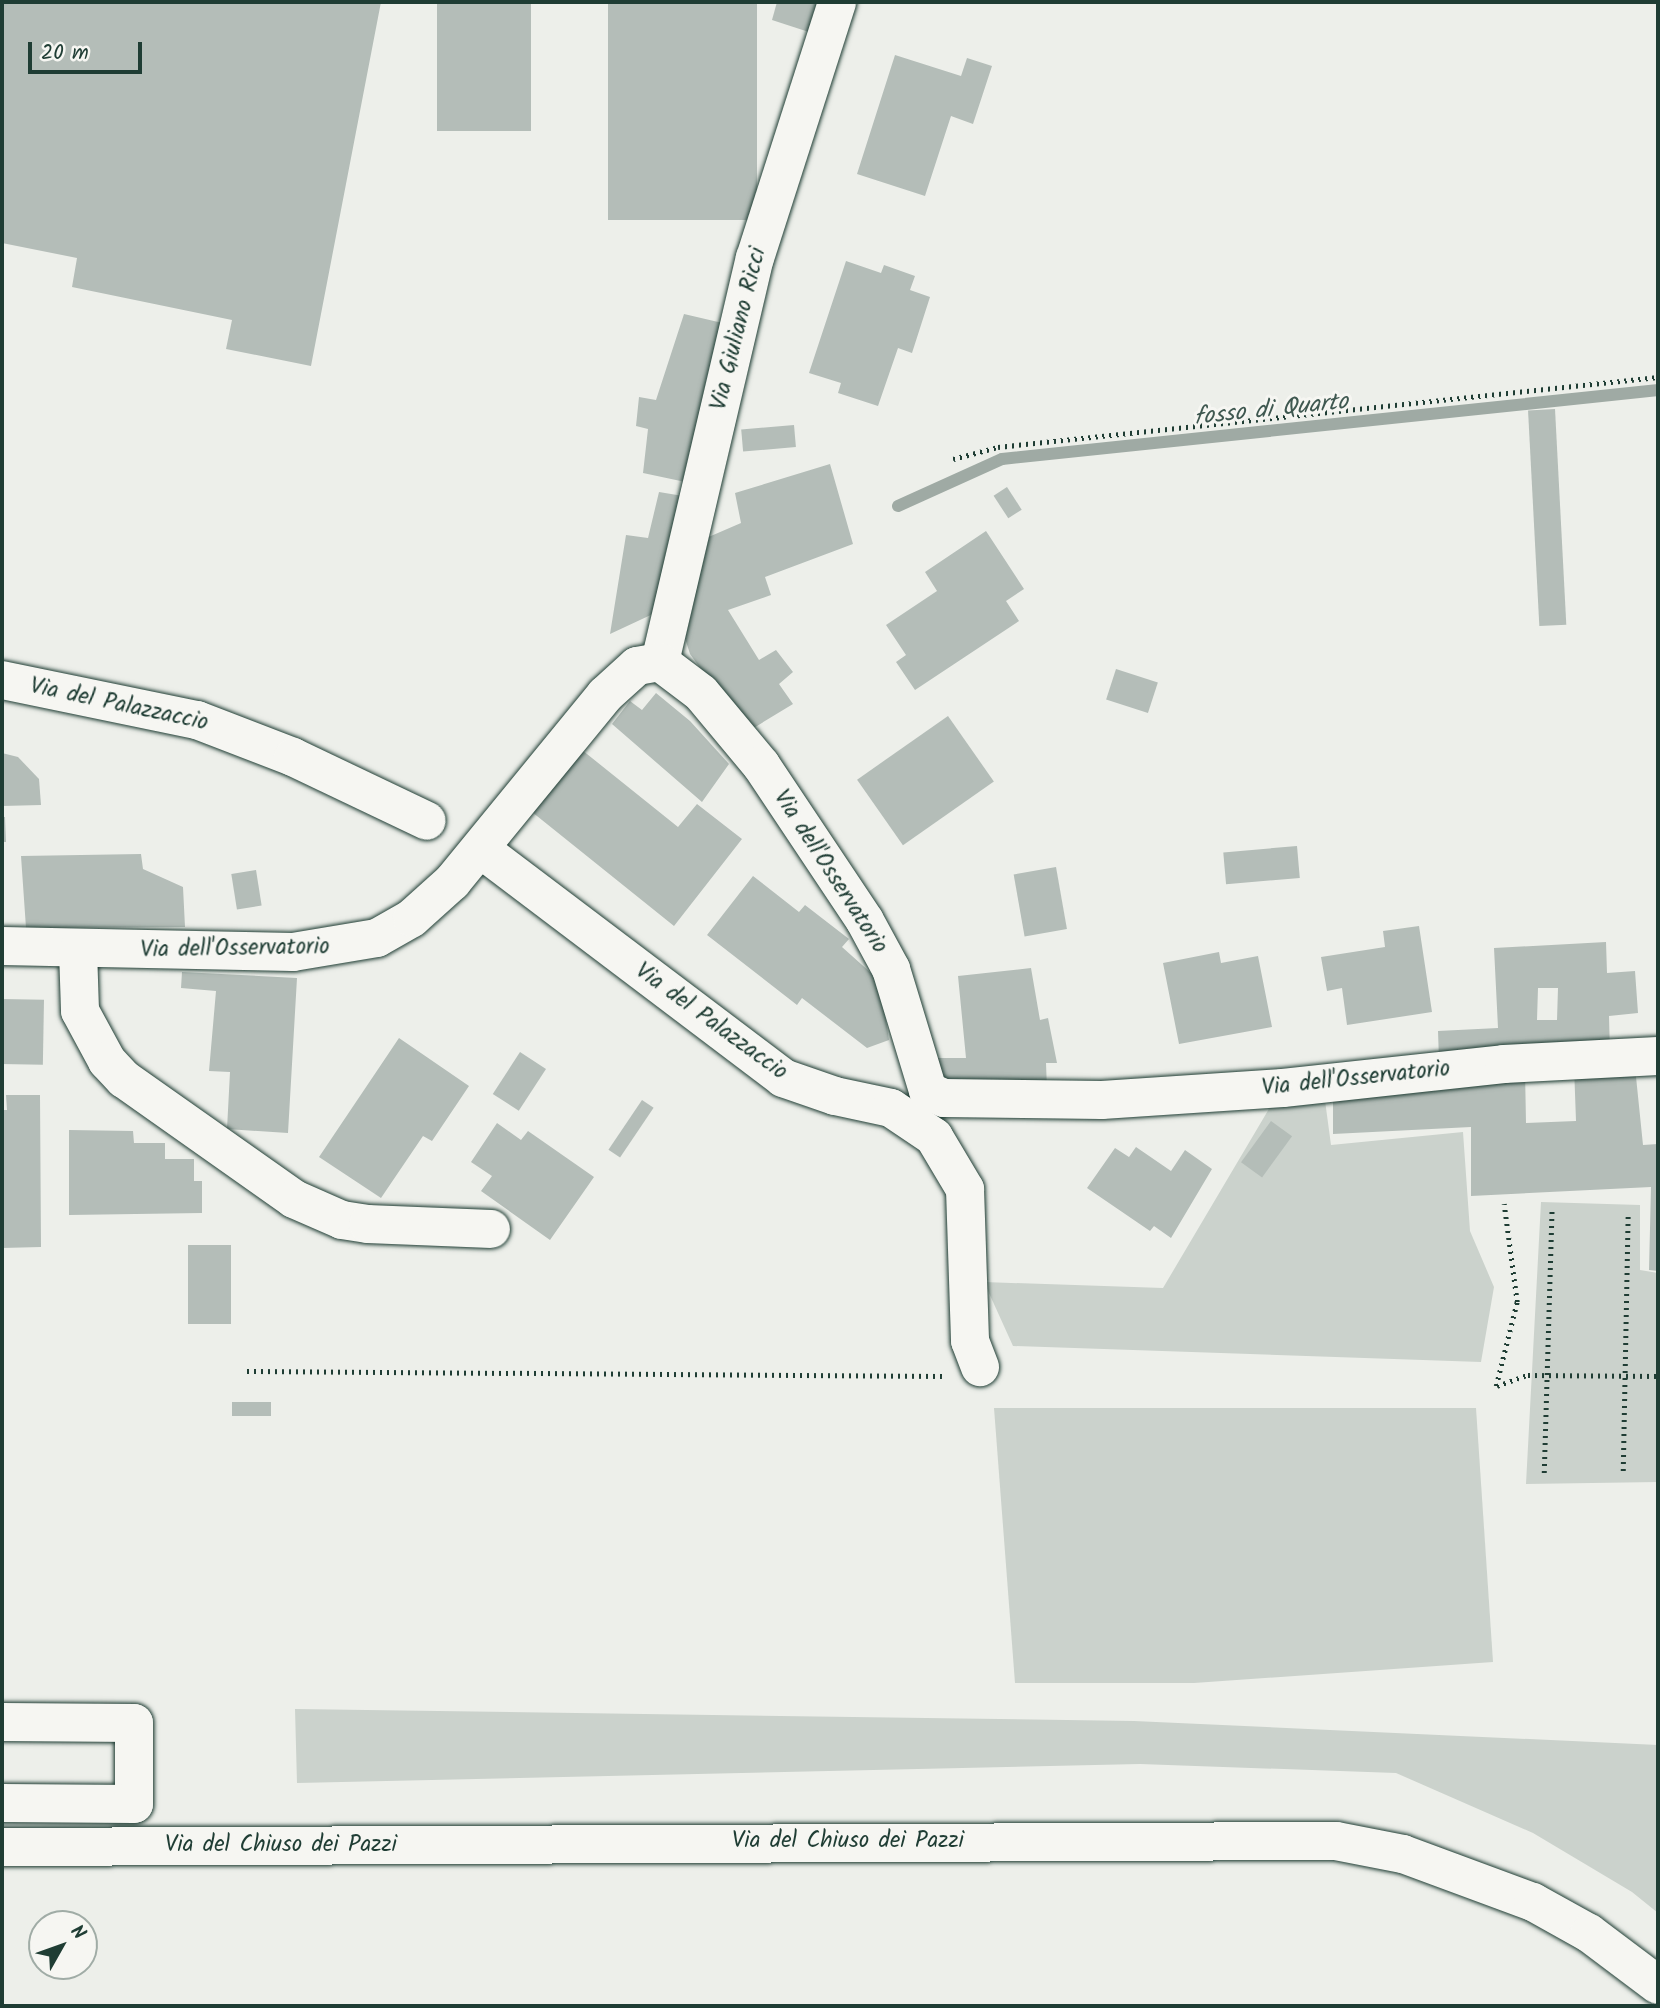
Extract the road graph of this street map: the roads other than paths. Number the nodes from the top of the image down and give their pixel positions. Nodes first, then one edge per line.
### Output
1 (837, 2) edge
2 (660, 662) junction
3 (2, 680) edge
4 (427, 821) dead end
5 (481, 850) junction
6 (2, 946) edge
7 (78, 950) junction
8 (1658, 1056) edge
9 (491, 1229) dead end
10 (980, 1367) road end
11 (2, 1723) edge
12 (2, 1803) edge
13 (2, 1847) edge
14 (1658, 1985) edge

1 - 2 street, Via Giuliano Ricci
2 - 5 street, Via dell'Osservatorio
2 - 8 street, Via dell'Osservatorio
3 - 4 street, Via del Palazzaccio
5 - 7 street, Via dell'Osservatorio
5 - 10 street, Via del Palazzaccio
6 - 7 street, Via dell'Osservatorio
7 - 9 street
11 - 12 street
13 - 14 street, Via del Chiuso dei Pazzi

